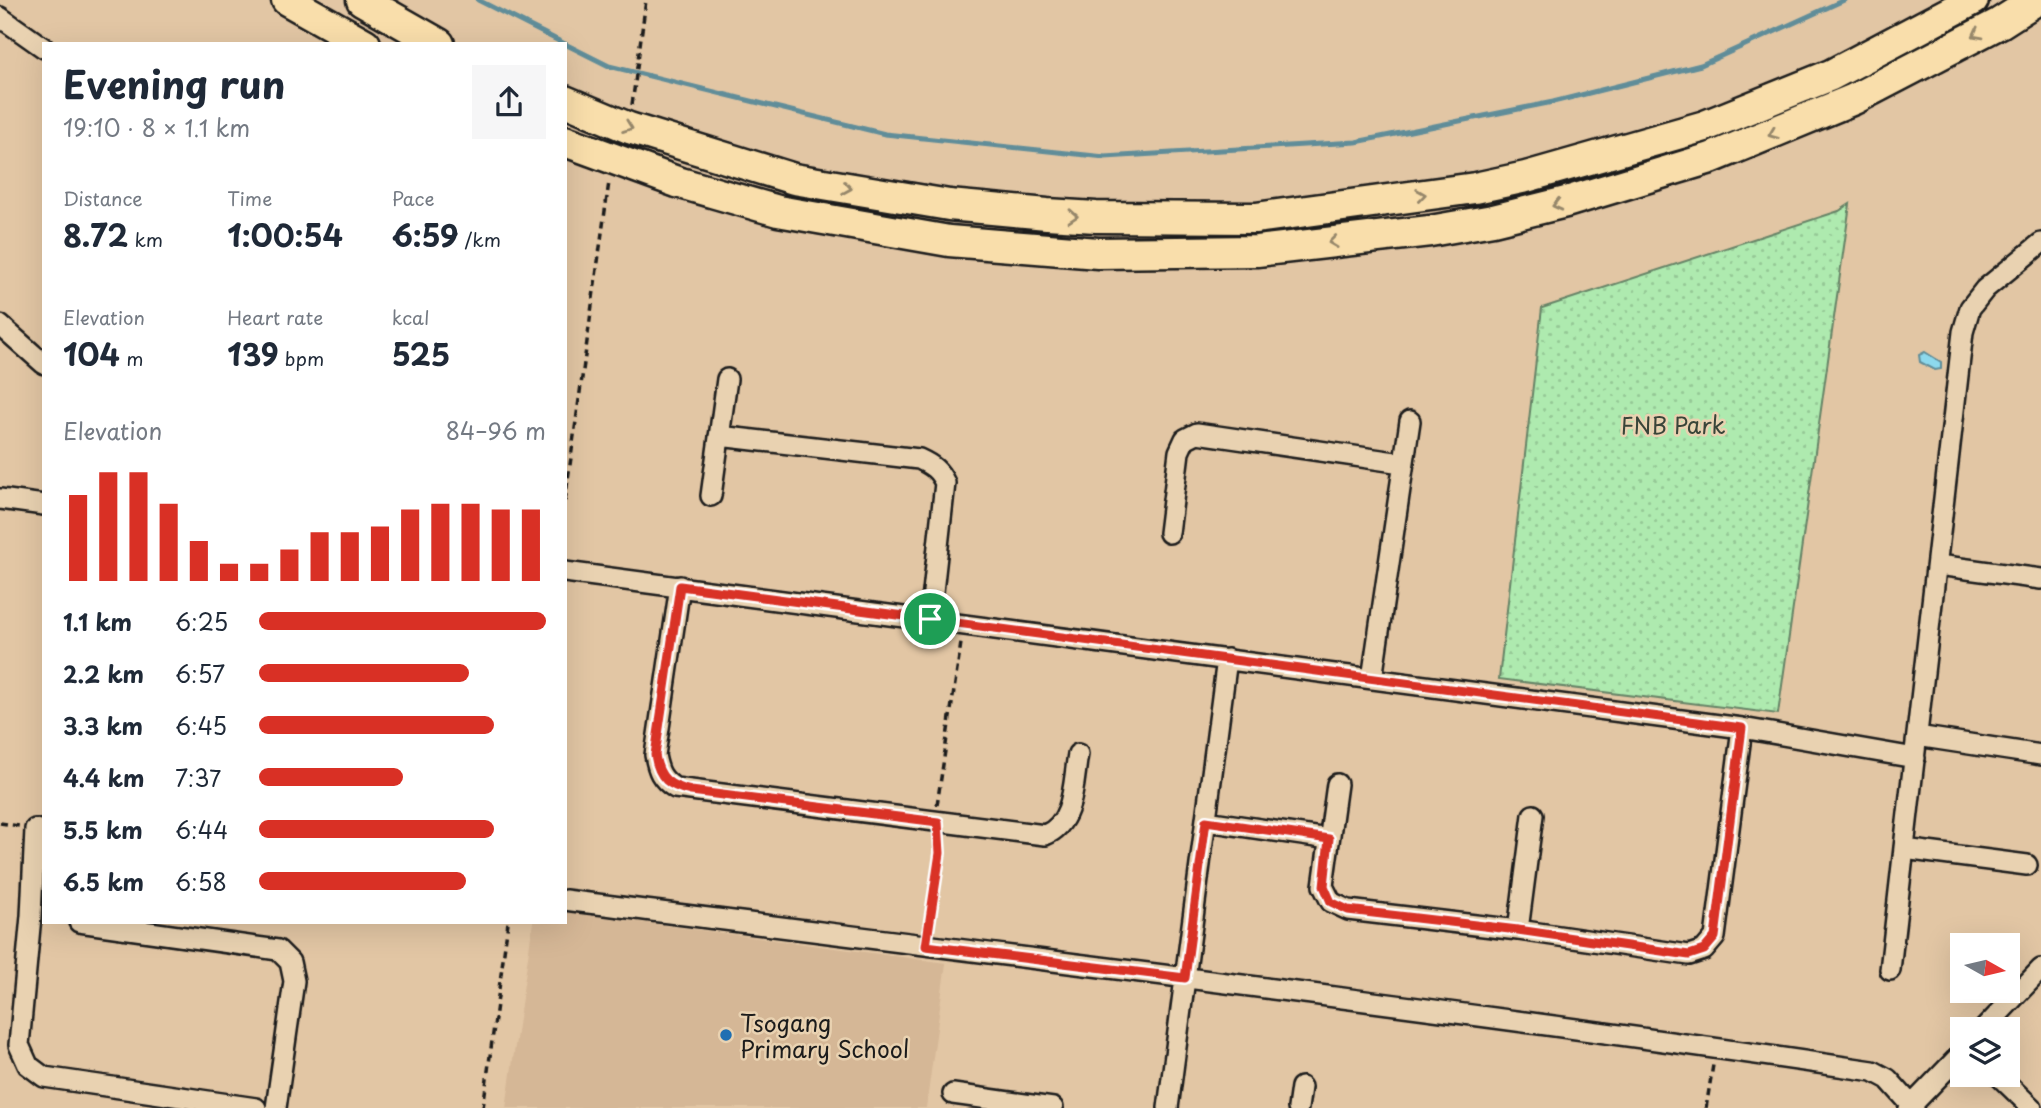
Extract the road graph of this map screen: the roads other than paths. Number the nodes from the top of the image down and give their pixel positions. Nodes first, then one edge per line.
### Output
1 (287, 0) edge
2 (362, 0) edge
3 (1973, 0) edge
4 (2036, 0) edge
5 (0, 17) edge
6 (361, 42) edge
7 (436, 42) edge
8 (42, 47) edge
9 (567, 102) edge
10 (567, 142) edge
11 (2041, 243) edge
12 (0, 324) edge
13 (42, 361) edge
14 (727, 379) dead end
15 (1410, 421) dead end
16 (719, 436) junction
17 (1402, 463) junction
18 (711, 496) dead end
19 (0, 499) edge
20 (42, 505) edge
21 (1169, 533) dead end
22 (1938, 565) junction
23 (567, 572) edge
24 (2041, 579) edge
25 (680, 586) junction
26 (930, 619) junction
27 (1227, 659) junction
28 (1372, 679) junction
29 (1742, 728) junction
30 (1917, 736) junction
31 (1078, 754) dead end
32 (2041, 755) edge
33 (1915, 758) junction
34 (1337, 784) dead end
35 (1533, 815) dead end
36 (1206, 821) junction
37 (42, 830) edge
38 (1329, 839) junction
39 (1904, 849) junction
40 (2027, 865) dead end
41 (567, 900) edge
42 (37, 916) edge
43 (93, 924) edge
44 (1518, 930) junction
45 (2041, 969) edge
46 (1890, 970) dead end
47 (1185, 978) junction
48 (1995, 1017) edge
49 (1950, 1065) edge
50 (1301, 1087) dead end
51 (2010, 1087) edge
52 (953, 1094) dead end
53 (1912, 1107) edge
54 (256, 1108) edge
55 (276, 1108) edge
56 (1053, 1108) edge
57 (1168, 1108) edge
58 (1298, 1108) edge
59 (2032, 1108) edge

1 - 6 main road
2 - 7 main road
9 -> 3 main road
4 -> 10 main road
5 - 8 street
11 - 22 street
12 - 13 street
14 - 16 street
15 - 17 street
16 - 18 street
16 - 26 street
17 - 21 street
17 - 28 street
19 - 20 street
22 - 24 street
22 - 30 street
23 - 25 street
25 - 26 street
25 - 31 street
26 - 27 street
27 - 28 street
27 - 36 street
28 - 29 street
29 - 33 street
29 - 44 street
30 - 32 street
30 - 33 street
33 - 39 street
34 - 38 street
35 - 44 street
36 - 38 street
36 - 47 street
37 - 42 street
38 - 44 street
39 - 40 street
39 - 46 street
41 - 47 street
42 - 54 street
43 - 55 street
45 - 48 street
47 - 53 street
47 - 57 street
49 - 53 street
50 - 58 street
51 - 59 street
52 - 56 street

